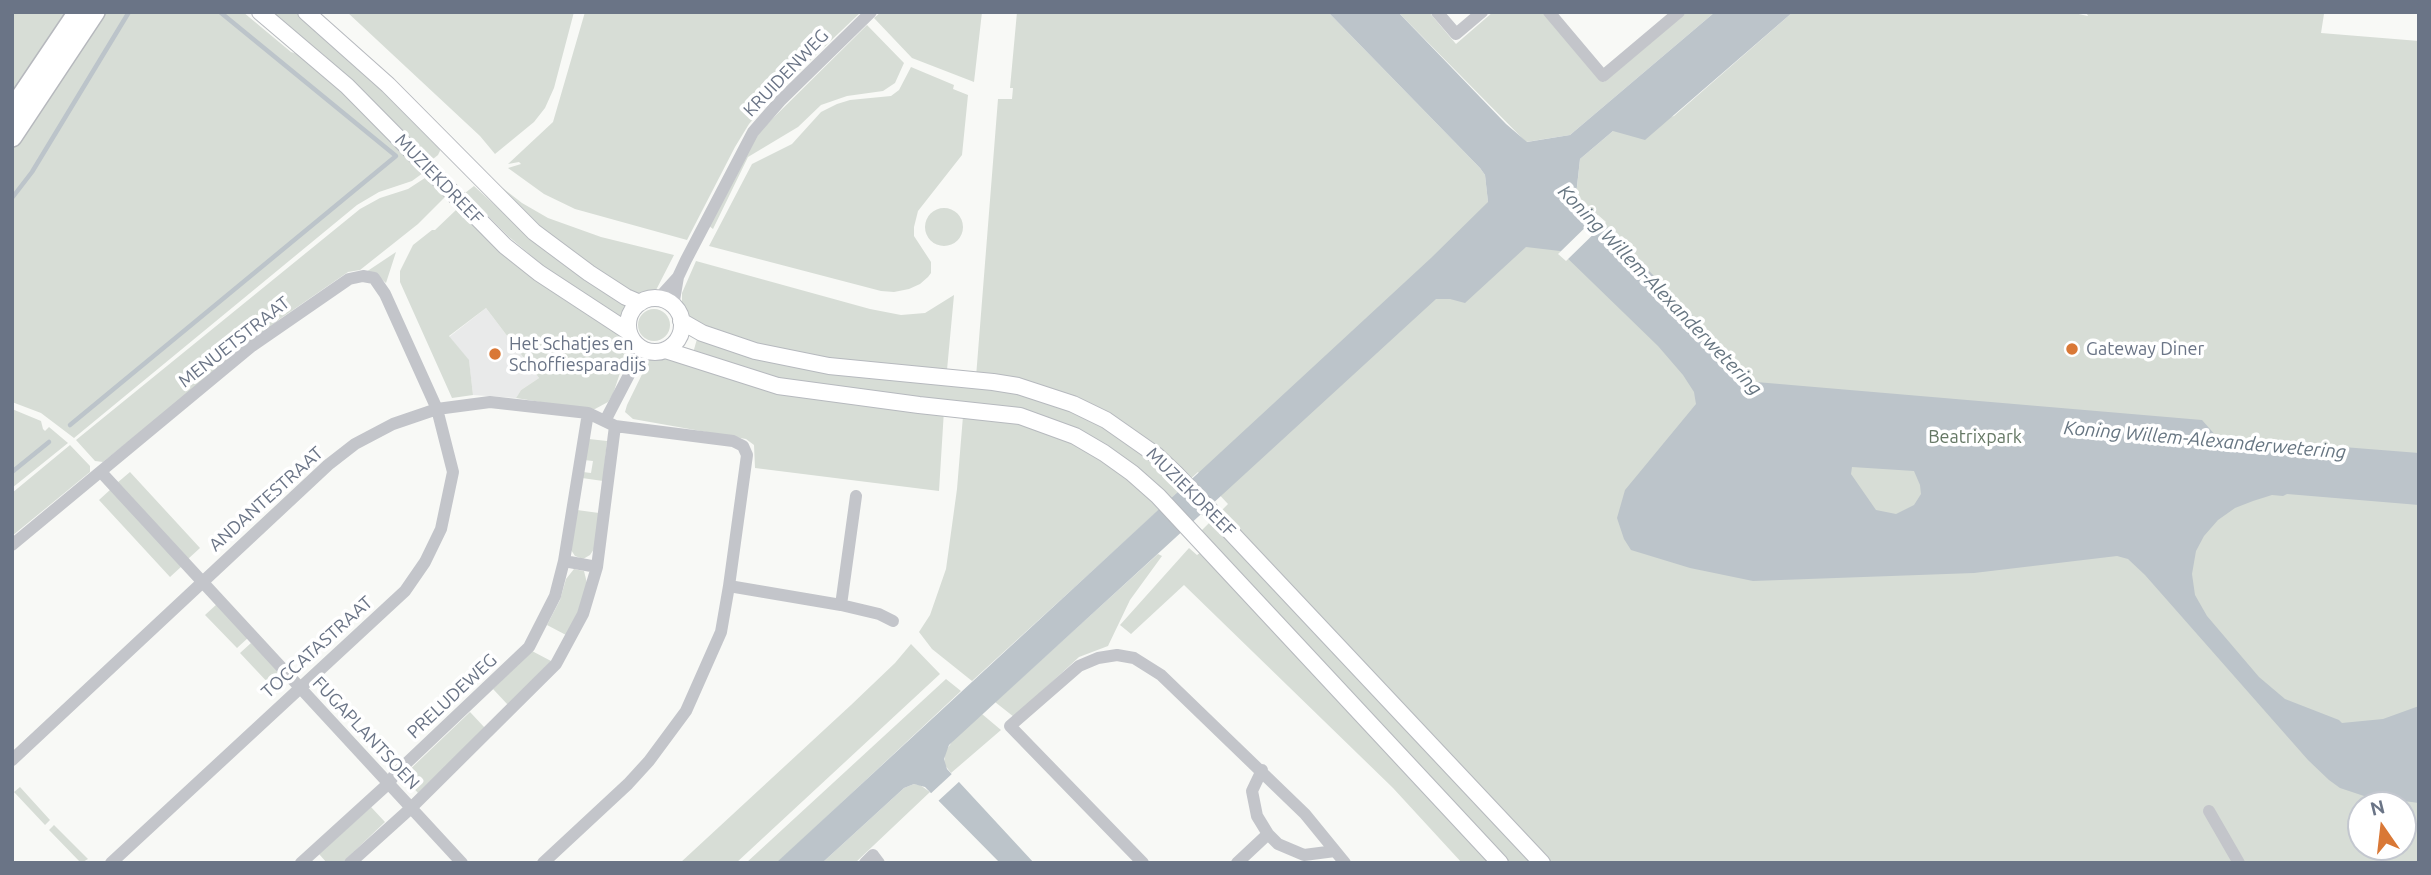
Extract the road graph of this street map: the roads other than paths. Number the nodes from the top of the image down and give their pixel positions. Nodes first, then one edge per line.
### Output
1 (78, 12) edge
2 (95, 12) edge
3 (260, 12) edge
4 (306, 12) edge
5 (871, 12) edge
6 (1437, 12) edge
7 (1482, 12) edge
8 (1549, 12) edge
9 (1679, 12) edge
10 (12, 110) edge
11 (12, 137) edge
12 (666, 302) junction
13 (640, 303) junction
14 (681, 321) junction
15 (644, 344) junction
16 (437, 409) junction
17 (587, 414) junction
18 (610, 424) junction
19 (101, 472) junction
20 (856, 496) dead end
21 (12, 545) edge
22 (564, 561) junction
23 (597, 567) junction
24 (202, 582) junction
25 (729, 586) junction
26 (841, 605) junction
27 (893, 621) dead end
28 (301, 688) junction
29 (12, 760) edge
30 (1262, 770) junction
31 (389, 783) junction
32 (411, 808) junction
33 (2208, 811) dead end
34 (1268, 834) junction
35 (1335, 850) junction
36 (111, 863) edge
37 (301, 863) edge
38 (350, 863) edge
39 (462, 863) edge
40 (543, 863) edge
41 (1143, 863) edge
42 (1237, 863) edge
43 (1345, 863) edge
44 (1500, 863) edge
45 (1542, 863) edge
46 (2239, 863) edge

1 - 10 highway
2 - 11 highway
3 - 15 main road, MUZIEKDREEF
4 - 13 main road, MUZIEKDREEF
5 - 12 street, KRUIDENWEG
6 - 7 street
8 - 9 street
12 - 13 main road
12 - 14 main road
13 - 15 main road
14 - 15 main road
14 - 45 main road, MUZIEKDREEF
15 - 18 street
15 - 44 main road, MUZIEKDREEF
16 - 17 street, ANDANTESTRAAT
16 - 19 street, MENUETSTRAAT
16 - 24 street, ANDANTESTRAAT
16 - 28 street, TOCCATASTRAAT
17 - 18 street, ANDANTESTRAAT
17 - 22 street, PRELUDEWEG
18 - 23 street
18 - 25 street, ANDANTESTRAAT
19 - 21 street, MENUETSTRAAT
19 - 24 street, FUGAPLANTSOEN
20 - 26 street
22 - 23 street
22 - 31 street, PRELUDEWEG
23 - 32 street
24 - 28 street, FUGAPLANTSOEN
24 - 29 street, ANDANTESTRAAT
25 - 26 street
25 - 40 street
26 - 27 street
28 - 31 street, FUGAPLANTSOEN
28 - 36 street, TOCCATASTRAAT
30 - 34 street
30 - 35 street
30 - 41 street
31 - 32 street, FUGAPLANTSOEN
31 - 37 street, PRELUDEWEG
32 - 38 street
32 - 39 street, FUGAPLANTSOEN
33 - 46 street
34 - 35 street
34 - 42 street
35 - 43 street

